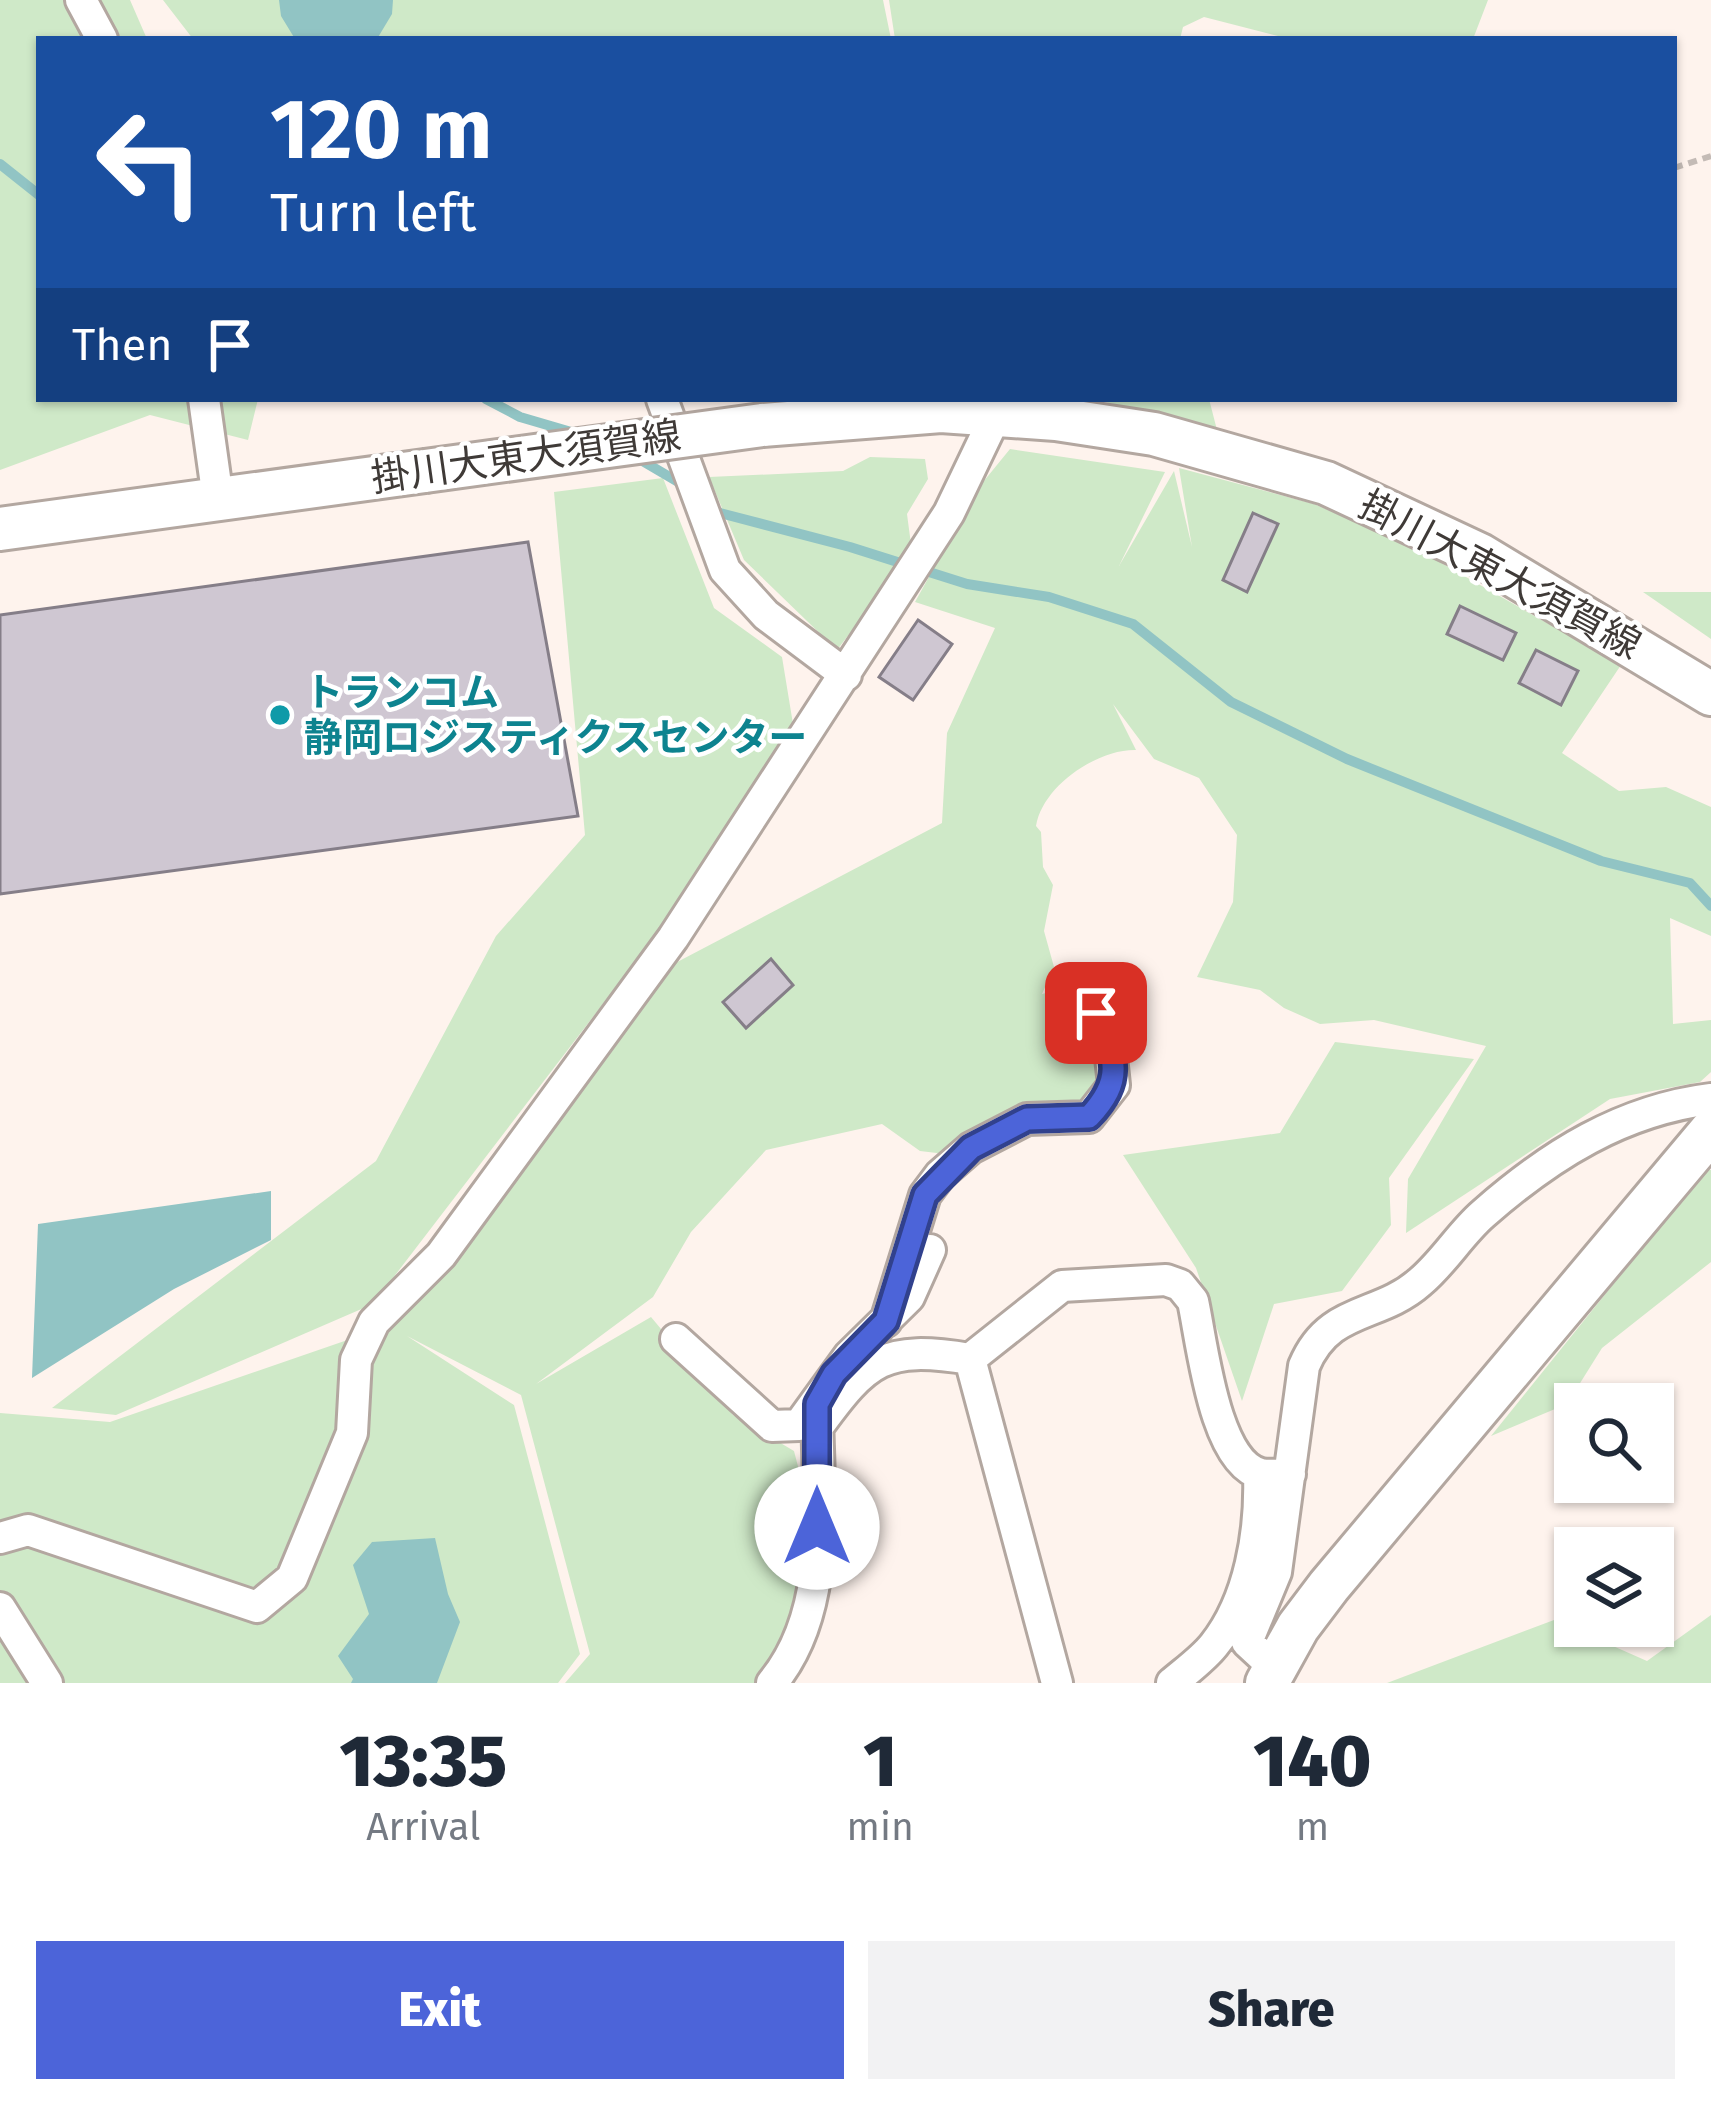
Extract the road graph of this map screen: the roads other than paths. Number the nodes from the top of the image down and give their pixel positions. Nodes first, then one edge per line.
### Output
1 (82, 1) edge
2 (88, 36) edge
3 (100, 36) edge
4 (204, 402) edge
5 (663, 402) edge
6 (996, 415) junction
7 (218, 499) junction
8 (0, 529) edge
9 (846, 674) junction
10 (1711, 694) edge
11 (1079, 981) dead end
12 (1711, 1099) edge
13 (1711, 1131) edge
14 (930, 1250) dead end
15 (886, 1321) junction
16 (676, 1339) dead end
17 (970, 1359) junction
18 (817, 1416) junction
19 (1274, 1474) junction
20 (0, 1538) edge
21 (0, 1607) edge
22 (1270, 1675) edge
23 (47, 1683) edge
24 (772, 1683) edge
25 (1058, 1683) edge
26 (1172, 1683) edge

1 - 2 street
1 - 3 street
4 - 7 street
5 - 9 street
6 - 7 main road, 掛川大東大須賀線, bridge
6 - 9 street
6 - 10 main road, 掛川大東大須賀線
7 - 8 main road, 掛川大東大須賀線
9 - 20 street
11 - 15 street
12 - 19 street
13 - 22 main road
14 - 15 street
15 - 18 street
16 - 18 street
17 - 18 street
17 - 19 street
17 - 25 street
18 - 24 street
19 - 22 street
19 - 26 street
21 - 23 street

